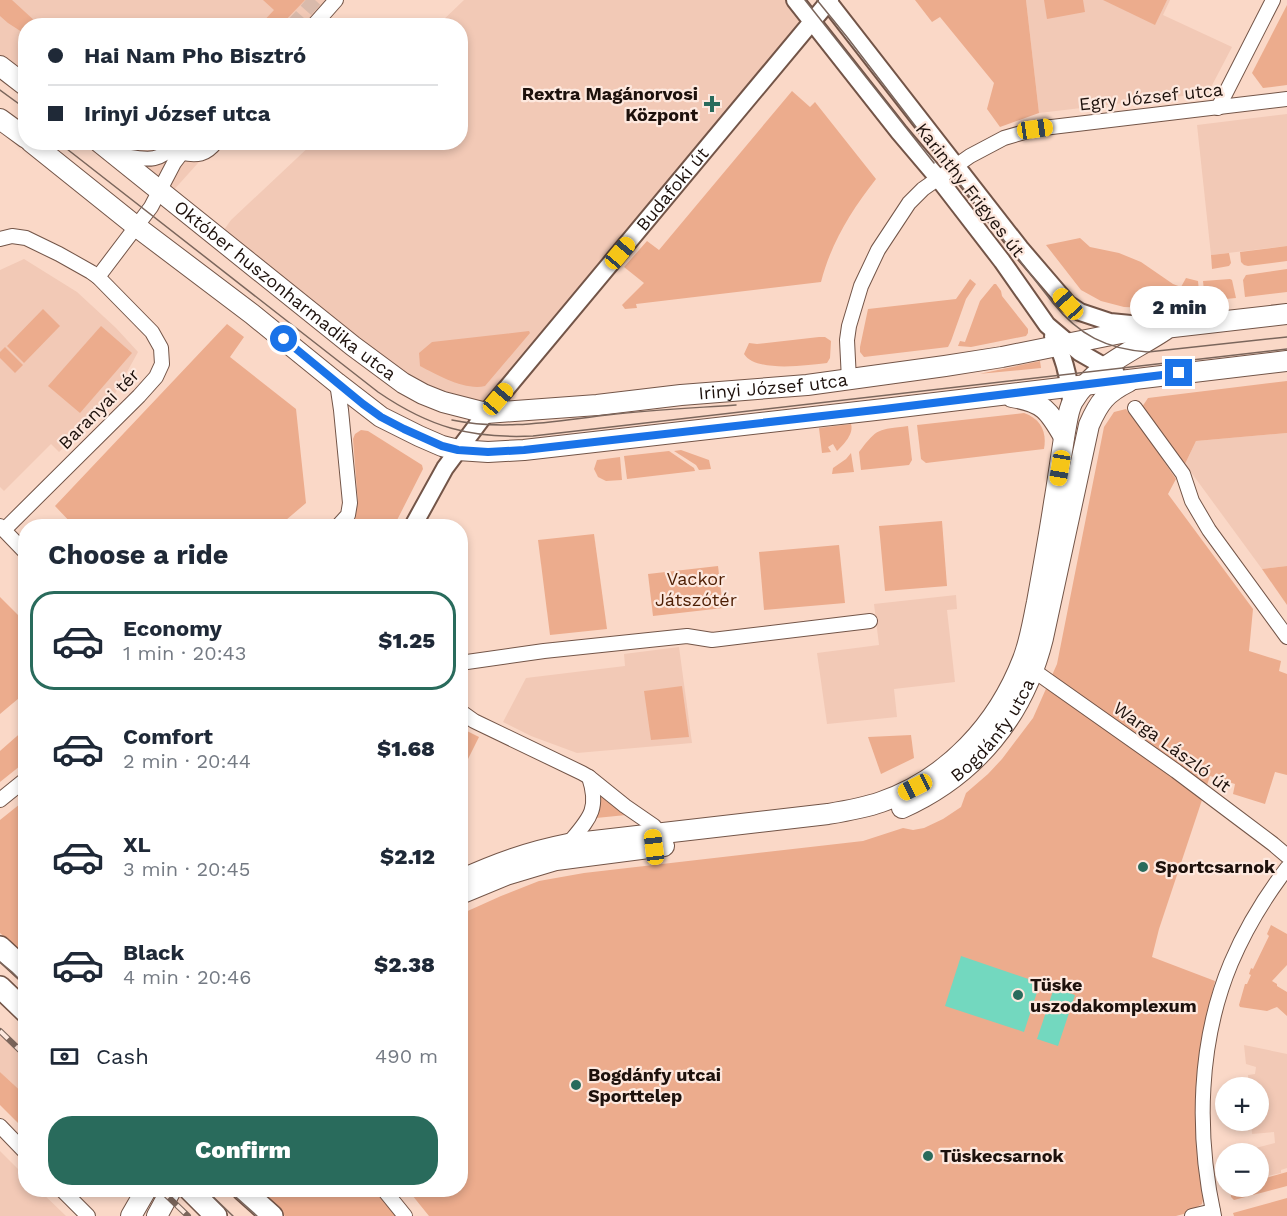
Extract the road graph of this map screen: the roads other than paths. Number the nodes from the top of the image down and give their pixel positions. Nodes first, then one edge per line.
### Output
1 (336, 0) edge
2 (795, 0) edge
3 (1273, 0) edge
4 (829, 1) edge
5 (320, 18) edge
6 (812, 22) junction
7 (0, 66) edge
8 (18, 80) edge
9 (1287, 99) edge
10 (1218, 108) junction
11 (0, 119) edge
12 (18, 132) edge
13 (41, 150) edge
14 (108, 150) edge
15 (174, 150) edge
16 (181, 150) edge
17 (187, 150) edge
18 (208, 150) edge
19 (114, 155) junction
20 (956, 165) junction
21 (938, 178) junction
22 (160, 191) junction
23 (137, 227) junction
24 (0, 239) edge
25 (98, 277) junction
26 (1287, 314) edge
27 (1169, 326) junction
28 (1063, 344) junction
29 (1287, 361) edge
30 (1105, 367) junction
31 (1135, 378) junction
32 (849, 380) junction
33 (337, 383) junction
34 (1076, 392) junction
35 (997, 395) junction
36 (1135, 408) dead end
37 (486, 412) junction
38 (1064, 437) junction
39 (458, 450) junction
40 (1064, 499) junction
41 (344, 519) edge
42 (417, 519) edge
43 (2, 528) edge
44 (18, 544) edge
45 (870, 621) dead end
46 (1287, 637) edge
47 (468, 662) edge
48 (1033, 670) junction
49 (468, 717) edge
50 (589, 777) junction
51 (18, 785) edge
52 (0, 800) edge
53 (653, 840) junction
54 (569, 850) junction
55 (1287, 856) edge
56 (1287, 868) edge
57 (468, 876) edge
58 (468, 891) edge
59 (0, 946) edge
60 (18, 963) edge
61 (0, 987) edge
62 (18, 1004) edge
63 (0, 1126) edge
64 (18, 1145) edge
65 (69, 1197) edge
66 (142, 1197) edge
67 (167, 1197) edge
68 (251, 1197) edge
69 (390, 1197) edge
70 (1214, 1214) edge
71 (88, 1216) edge
72 (131, 1216) edge
73 (157, 1216) edge
74 (272, 1216) edge
75 (405, 1216) edge
76 (1192, 1216) edge

1 - 5 street
2 - 6 street, Karinthy Frigyes út
3 - 10 street
4 - 6 street, Budafoki út
4 - 20 street, Karinthy Frigyes út
6 - 21 street, Karinthy Frigyes út
6 - 37 street, Budafoki út
7 - 8 main road
9 - 10 street, Egry József utca
10 - 20 street, Egry József utca
11 - 12 main road
13 - 23 main road
14 - 19 main road, Október huszonharmadika utca
15 - 19 street
16 - 22 street
17 - 18 street
19 - 22 main road, Október huszonharmadika utca
20 - 21 street, Egry József utca
20 - 27 street, Karinthy Frigyes út
21 - 28 street, Karinthy Frigyes út
21 - 32 street, Egry József utca
22 - 23 street
22 - 37 main road, Október huszonharmadika utca
23 - 25 street
23 - 33 main road
24 - 25 street, Baranyai tér
25 - 43 street, Baranyai tér
26 - 27 main road, Irinyi József utca
27 - 28 main road, Irinyi József utca
27 - 30 main road
28 - 30 street, Karinthy Frigyes út
28 - 32 main road, Irinyi József utca
28 - 34 street
29 - 31 main road, Irinyi József utca
30 - 31 street, Karinthy Frigyes út
30 - 34 main road
31 - 34 main road, Irinyi József utca
31 - 40 main road, Bogdánfy utca
32 - 37 main road, Irinyi József utca
33 - 39 main road
33 - 41 street
34 - 35 main road, Irinyi József utca
34 - 38 main road, Bogdánfy utca
35 - 38 main road
35 - 39 main road, Irinyi József utca
36 - 46 street
37 - 39 street, Budafoki út
38 - 40 main road, Bogdánfy utca
39 - 42 street, Budafoki út
40 - 48 main road, Bogdánfy utca
40 - 53 main road, Bogdánfy utca
43 - 44 street
45 - 47 street
48 - 53 main road, Bogdánfy utca
48 - 55 street, Warga László út
49 - 50 street
50 - 53 street
50 - 54 street
51 - 52 street
53 - 54 main road, Bogdánfy utca
54 - 57 main road, Bogdánfy utca
54 - 58 main road, Bogdánfy utca
56 - 70 street
59 - 60 main road
61 - 62 main road
63 - 64 street
65 - 71 street
66 - 72 main road
67 - 73 main road
68 - 74 main road
69 - 75 street
70 - 76 street

